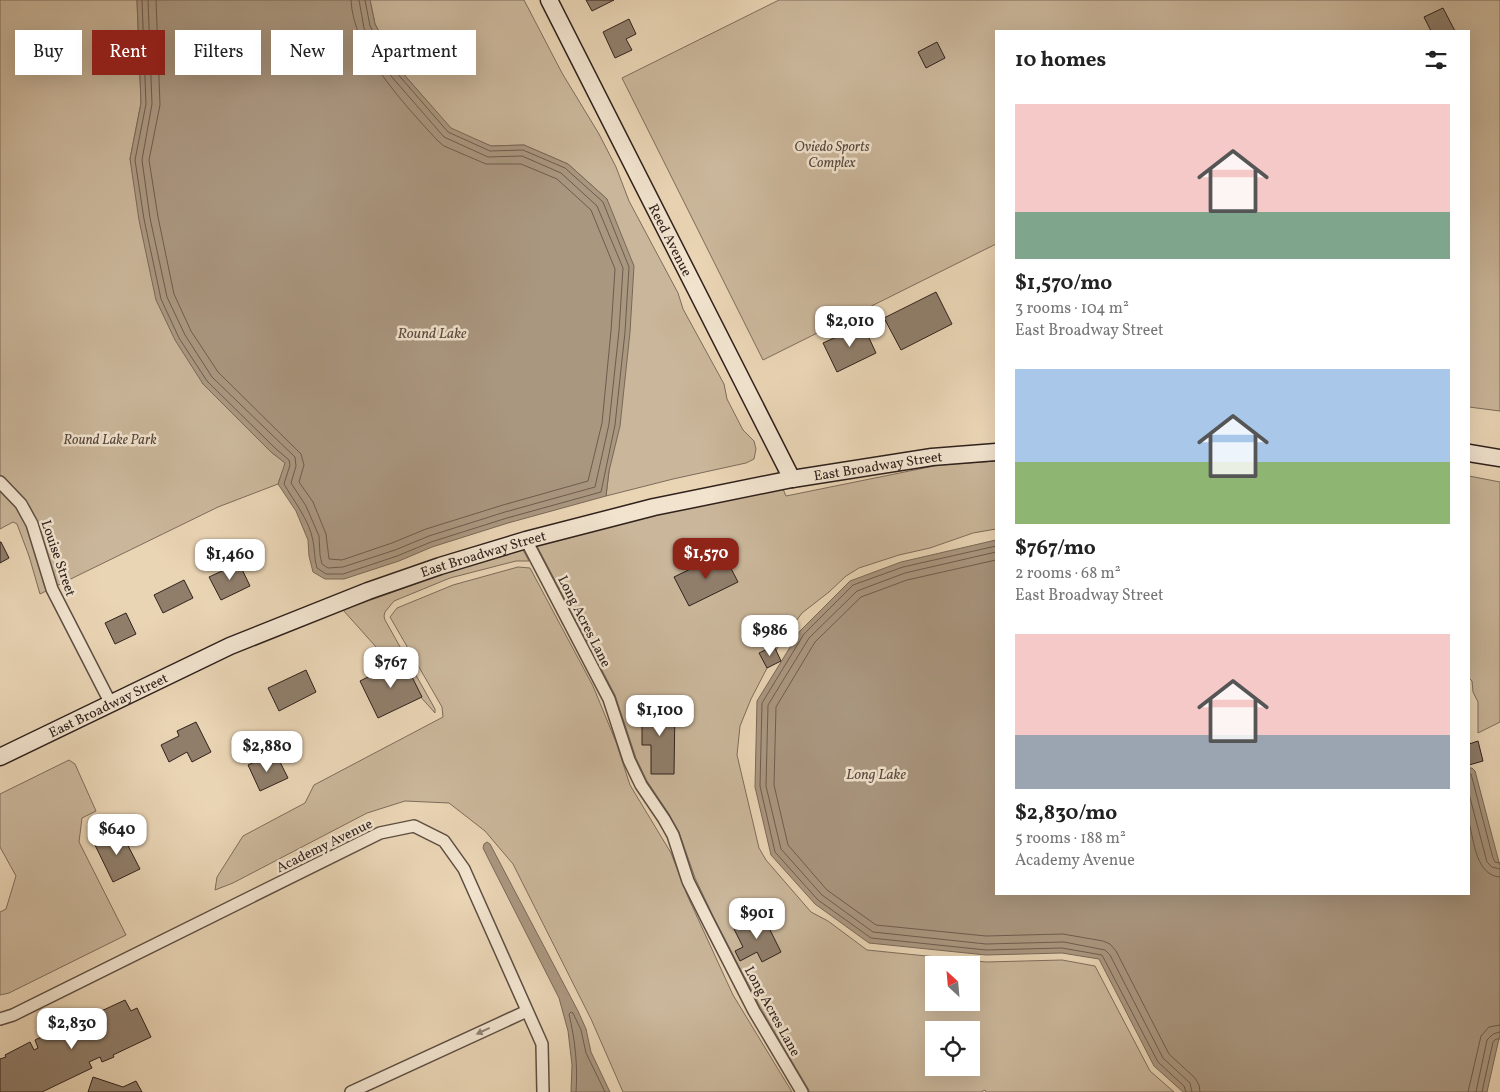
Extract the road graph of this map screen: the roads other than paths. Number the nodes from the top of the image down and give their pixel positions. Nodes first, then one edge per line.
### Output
1 (550, 0) edge
2 (995, 452) edge
3 (1470, 453) edge
4 (1500, 458) edge
5 (792, 479) junction
6 (0, 482) edge
7 (526, 540) junction
8 (110, 702) junction
9 (0, 757) edge
10 (527, 1011) junction
11 (0, 1020) edge
12 (351, 1092) edge
13 (543, 1092) edge
14 (802, 1092) edge

1 - 5 main road, Reed Avenue
2 - 5 main road, East Broadway Street
3 - 4 main road
5 - 7 main road, East Broadway Street
6 - 8 street, Louise Street
7 - 8 main road, East Broadway Street
7 - 14 street, Long Acres Lane
8 - 9 main road, East Broadway Street
10 - 11 street, Academy Avenue
10 -> 12 street
10 - 13 street, Academy Avenue

